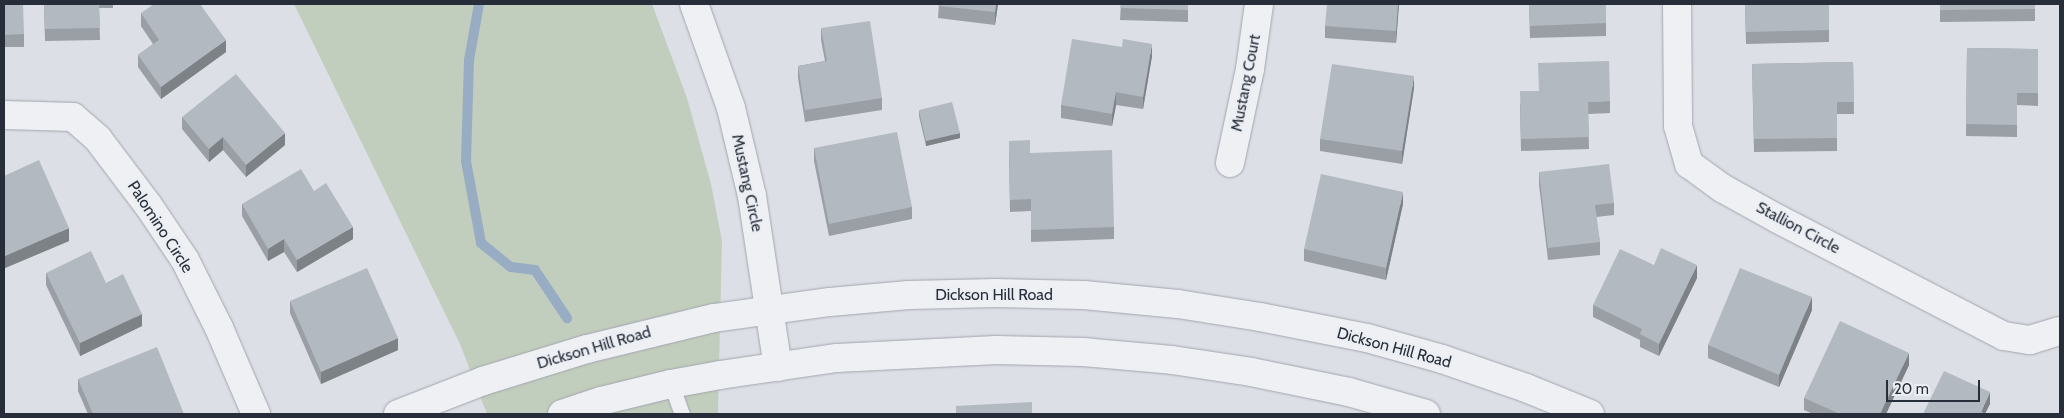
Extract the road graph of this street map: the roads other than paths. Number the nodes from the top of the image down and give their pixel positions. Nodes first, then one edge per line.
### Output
1 (694, 4) edge
2 (1259, 4) edge
3 (1677, 4) edge
4 (4, 115) edge
5 (1230, 163) dead end
6 (770, 311) junction
7 (2060, 333) edge
8 (778, 366) junction
9 (671, 384) junction
10 (256, 414) edge
11 (398, 414) edge
12 (562, 414) edge
13 (682, 414) edge
14 (1426, 414) edge
15 (1590, 414) edge

1 - 6 street, Mustang Circle
2 - 5 street, Mustang Court
3 - 7 street, Stallion Circle
4 - 10 street, Palomino Circle
6 - 8 street, Mustang Circle
6 - 11 street, Dickson Hill Road
6 - 15 street, Dickson Hill Road
8 - 9 street
8 - 14 street
9 - 12 street
9 - 13 lane

